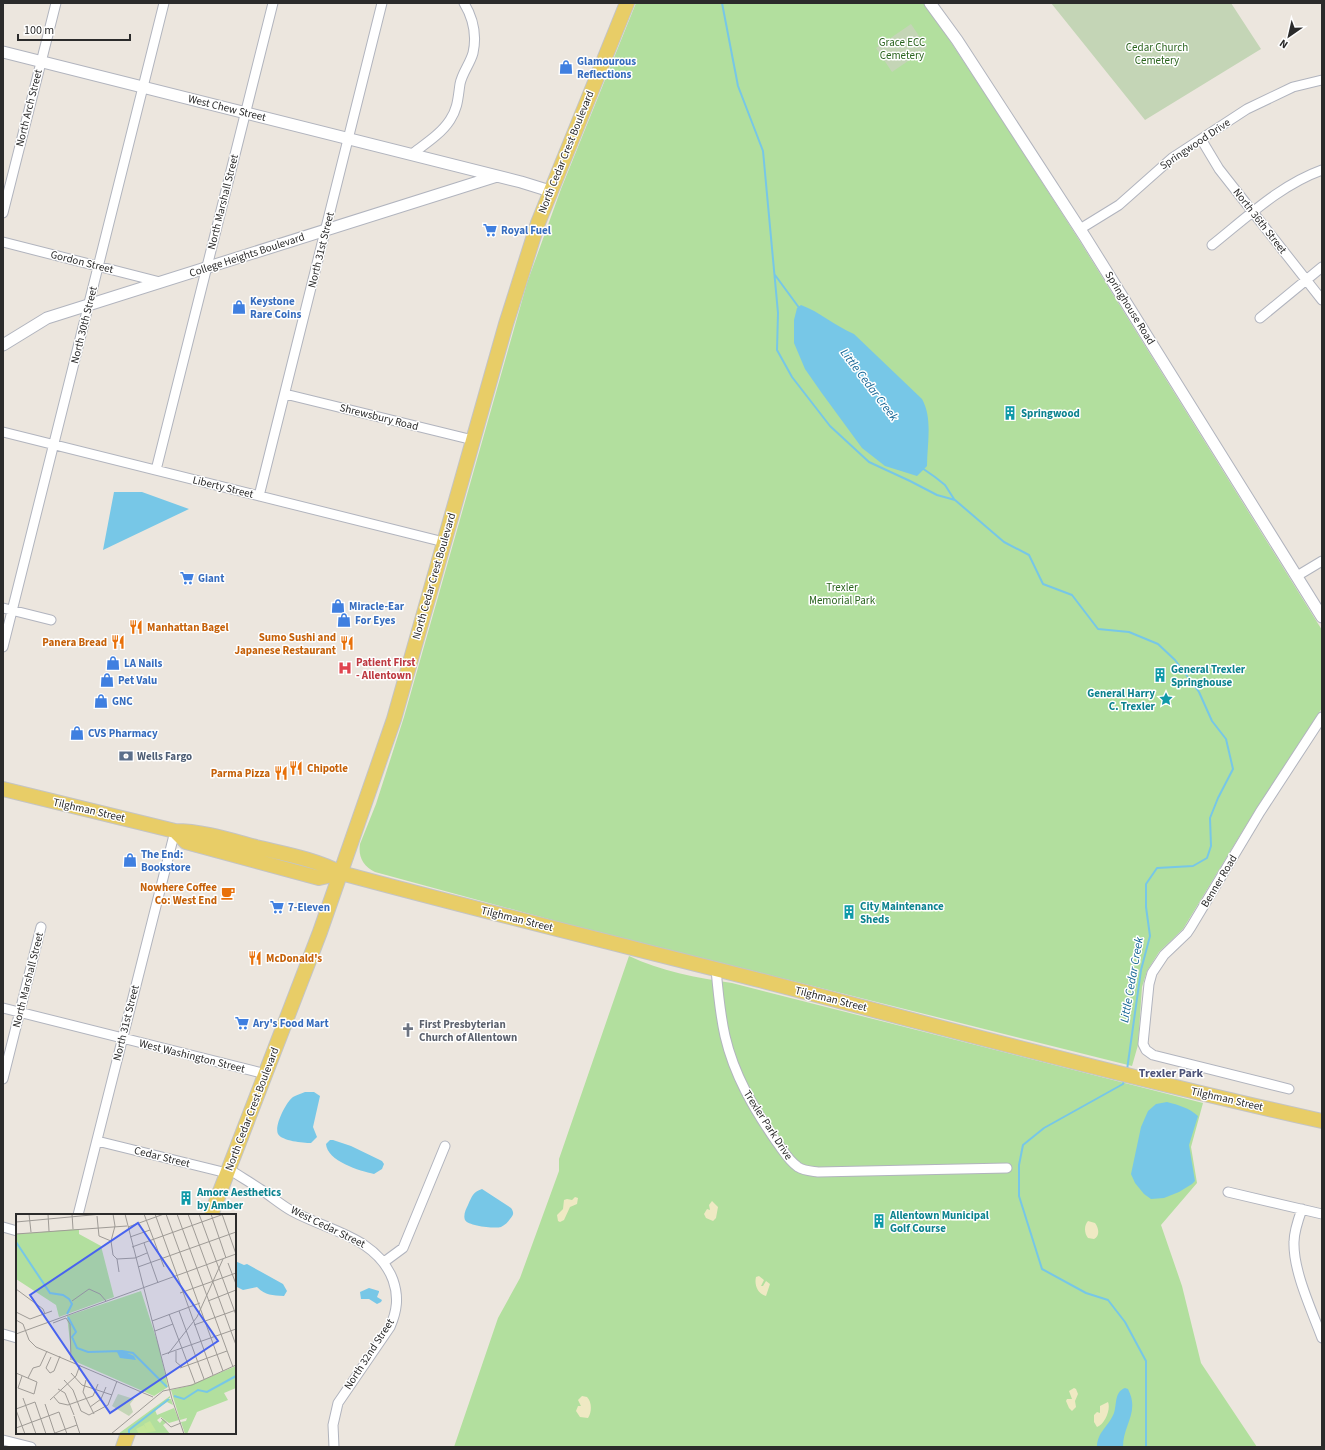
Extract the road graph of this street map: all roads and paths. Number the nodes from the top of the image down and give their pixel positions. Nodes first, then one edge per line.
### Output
1 (56, 3) edge
2 (164, 3) edge
3 (273, 3) edge
4 (382, 3) edge
5 (464, 3) edge
6 (627, 3) edge
7 (930, 3) edge
8 (3, 52) edge
9 (41, 61) junction
10 (1322, 80) edge
11 (143, 87) junction
12 (246, 113) junction
13 (348, 138) junction
14 (1201, 139) junction
15 (412, 154) junction
16 (452, 164) junction
17 (1322, 170) edge
18 (497, 176) junction
19 (469, 185) junction
20 (550, 190) junction
21 (1253, 212) junction
22 (3, 213) edge
23 (1080, 229) junction
24 (325, 230) junction
25 (3, 242) edge
26 (1212, 245) dead end
27 (98, 266) junction
28 (207, 267) junction
29 (1322, 267) edge
30 (1306, 280) junction
31 (160, 282) junction
32 (1322, 300) edge
33 (89, 305) junction
34 (1260, 318) dead end
35 (3, 345) edge
36 (285, 394) junction
37 (3, 432) edge
38 (473, 440) junction
39 (54, 444) junction
40 (156, 470) junction
41 (259, 496) junction
42 (444, 542) junction
43 (1322, 561) edge
44 (1297, 576) junction
45 (8, 609) edge
46 (1322, 617) edge
47 (51, 620) dead end
48 (3, 647) edge
49 (1322, 717) edge
50 (3, 789) edge
51 (175, 831) junction
52 (341, 873) junction
53 (41, 927) dead end
54 (716, 970) junction
55 (3, 1008) edge
56 (20, 1012) junction
57 (122, 1039) junction
58 (266, 1074) junction
59 (3, 1079) edge
60 (1289, 1089) dead end
61 (1322, 1121) edge
62 (96, 1141) junction
63 (445, 1146) dead end
64 (1008, 1168) dead end
65 (228, 1171) junction
66 (1228, 1192) dead end
67 (1302, 1209) junction
68 (78, 1214) edge
69 (211, 1214) edge
70 (1322, 1214) edge
71 (3, 1228) edge
72 (16, 1231) edge
73 (384, 1262) junction
74 (3, 1334) edge
75 (16, 1338) edge
76 (1322, 1338) edge
77 (128, 1434) edge
78 (3, 1440) edge
79 (31, 1447) edge
80 (123, 1447) edge
81 (334, 1447) edge

1 - 9 street, North Arch Street
2 - 11 street, North 30th Street
3 - 12 street, North Marshall Street
4 - 13 street, North 31st Street
5 - 15 street
6 - 20 main road, North Cedar Crest Boulevard
7 - 23 street, Springhouse Road
8 - 9 street, West Chew Street
9 - 11 street, West Chew Street
9 - 22 street, North Arch Street
10 - 14 street, Springwood Drive
11 - 12 street, West Chew Street
11 - 27 street, North 30th Street
12 - 13 street, West Chew Street
12 - 28 street, North Marshall Street
13 - 15 street, West Chew Street
13 - 24 street, North 31st Street
14 - 21 street, North 36th Street
14 - 23 street, Springwood Drive
15 - 16 street, West Chew Street
16 - 18 street, West Chew Street
16 - 19 street
17 - 21 street
18 - 19 street, College Heights Boulevard
18 - 20 street, West Chew Street
19 - 24 street, College Heights Boulevard
20 - 38 main road, North Cedar Crest Boulevard
21 - 26 street
21 - 30 street, North 36th Street
23 - 44 street, Springhouse Road
24 - 28 street, College Heights Boulevard
24 - 36 street, North 31st Street
25 - 27 street, Gordon Street
27 - 31 street, Gordon Street
27 - 33 street, North 30th Street
28 - 31 street, College Heights Boulevard
28 - 40 street, North Marshall Street
29 - 30 street
30 - 32 street, North 36th Street
30 - 34 street
31 - 33 street, College Heights Boulevard
33 - 35 street, College Heights Boulevard
33 - 39 street, North 30th Street
36 - 38 street, Shrewsbury Road
36 - 41 street, North 31st Street
37 - 39 street, Liberty Street
38 - 42 main road, North Cedar Crest Boulevard
39 - 40 street, Liberty Street
39 - 45 street, North 30th Street
40 - 41 street, Liberty Street
41 - 42 street, Liberty Street
42 - 52 main road, North Cedar Crest Boulevard
43 - 44 street
44 - 46 street, Springhouse Road
45 - 47 street
45 - 48 street, North 30th Street
49 - 60 street, Benner Road
50 - 51 main road, Tilghman Street
51 - 52 main road, Tilghman Street
51 - 57 street, North 31st Street
52 - 54 main road, Tilghman Street
52 - 58 main road, North Cedar Crest Boulevard
53 - 56 street, North Marshall Street
54 - 61 main road, Tilghman Street
54 - 64 street, Trexler Park Drive
55 - 56 street, West Washington Street
56 - 57 street, West Washington Street
56 - 59 street, North Marshall Street
57 - 58 street, West Washington Street
57 - 62 street, North 31st Street
58 - 65 main road, North Cedar Crest Boulevard
62 - 65 street, Cedar Street
62 - 68 street, North 31st Street
63 - 73 street
65 - 69 main road, North Cedar Crest Boulevard
65 - 73 street, West Cedar Street
66 - 67 street
67 - 70 street
67 - 76 street
71 - 72 street
73 - 81 street, North 32nd Street
74 - 75 street
77 - 80 main road
78 - 79 street

